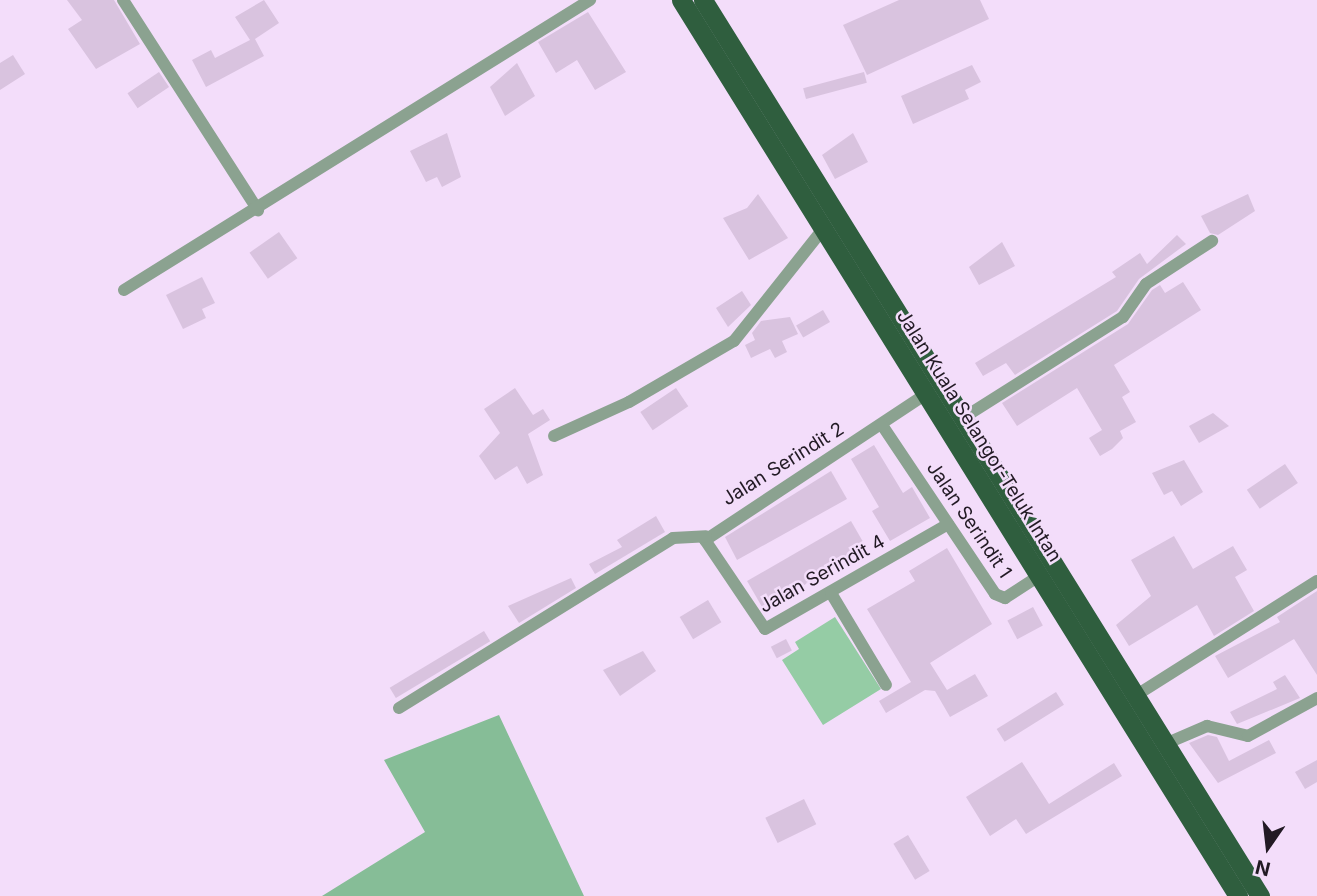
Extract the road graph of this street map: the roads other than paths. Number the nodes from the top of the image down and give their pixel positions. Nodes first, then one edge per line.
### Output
1 (123, 0) edge
2 (590, 0) edge
3 (681, 0) edge
4 (703, 0) edge
5 (258, 210) junction
6 (823, 229) junction
7 (1212, 241) dead end
8 (124, 290) dead end
9 (926, 394) junction
10 (963, 418) junction
11 (882, 425) junction
12 (554, 436) dead end
13 (948, 524) junction
14 (706, 536) junction
15 (1039, 576) junction
16 (1317, 581) edge
17 (831, 593) junction
18 (886, 685) dead end
19 (1135, 696) junction
20 (1317, 698) edge
21 (399, 708) dead end
22 (1165, 744) junction
23 (1238, 896) edge
24 (1260, 896) edge

1 - 5 street
2 - 5 street
3 - 6 highway, Jalan Kuala Selangor-Teluk Intan
4 - 10 highway, Jalan Kuala Selangor-Teluk Intan
5 - 8 street
6 - 9 highway, Jalan Kuala Selangor-Teluk Intan
6 - 12 street
7 - 10 street
9 - 11 street, Jalan Serindit 2
9 - 15 highway, Jalan Kuala Selangor-Teluk Intan
10 - 19 highway, Jalan Kuala Selangor-Teluk Intan
11 - 13 street, Jalan Serindit 1
11 - 14 street, Jalan Serindit 2
13 - 15 street, Jalan Serindit 1
13 - 17 street, Jalan Serindit 4
14 - 17 street, Jalan Serindit 4
14 - 21 street
15 - 23 highway, Jalan Kuala Selangor-Teluk Intan
16 - 19 street
17 - 18 street
19 - 22 highway, Jalan Kuala Selangor-Teluk Intan
20 - 22 street
22 - 24 highway, Jalan Kuala Selangor-Teluk Intan

